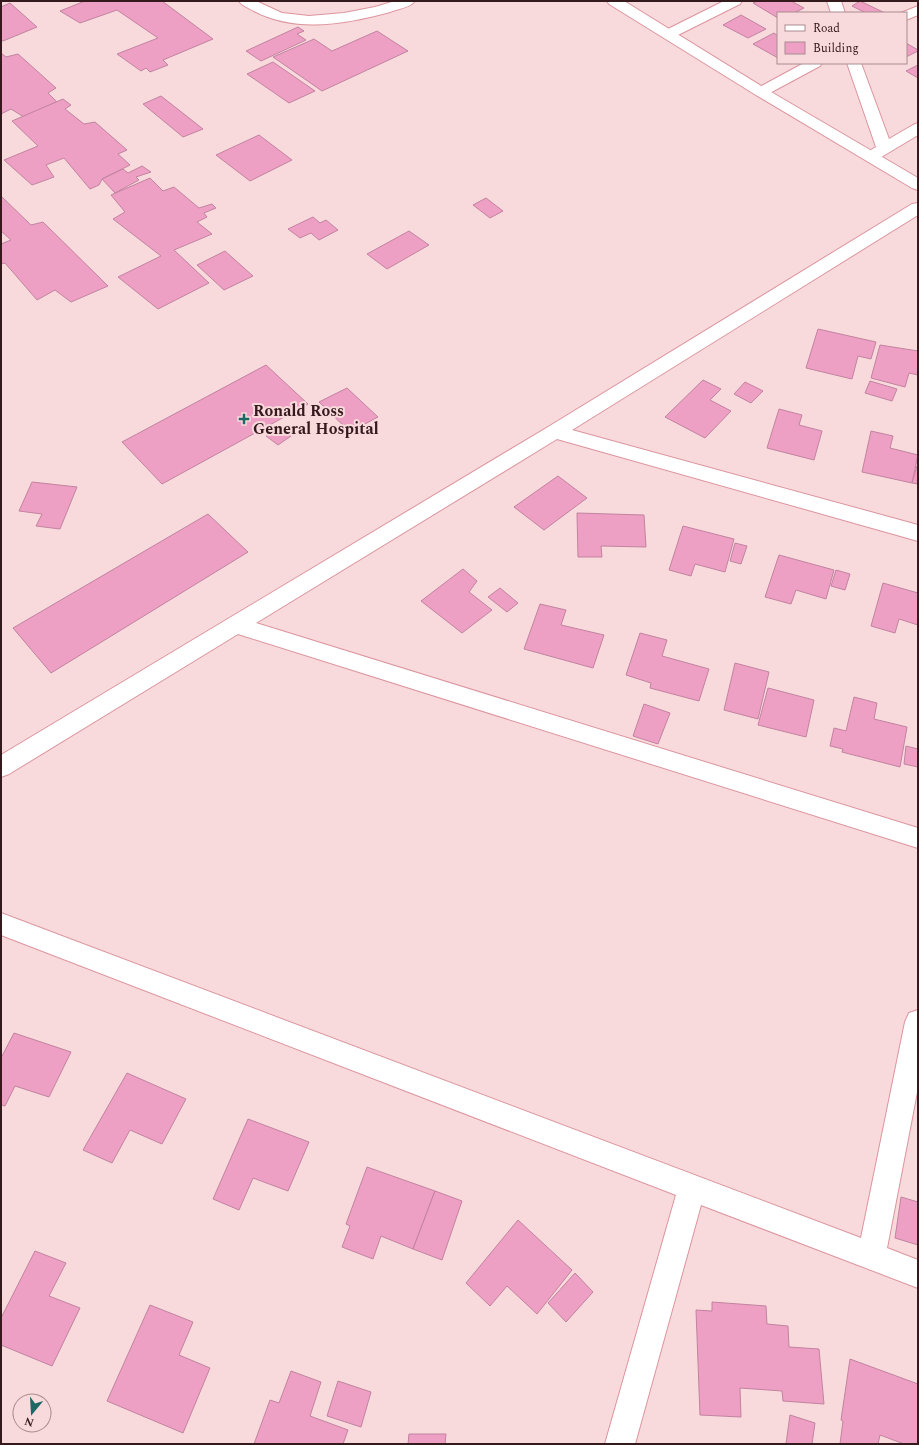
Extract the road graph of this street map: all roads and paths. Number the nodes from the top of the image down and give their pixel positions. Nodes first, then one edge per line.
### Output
1 (246, 1) edge
2 (408, 1) edge
3 (614, 1) edge
4 (735, 1) edge
5 (834, 1) edge
6 (918, 10) edge
7 (838, 12) edge
8 (907, 16) edge
9 (669, 34) junction
10 (813, 64) edge
11 (854, 64) edge
12 (760, 92) junction
13 (918, 128) edge
14 (884, 149) junction
15 (871, 157) junction
16 (918, 185) edge
17 (918, 208) edge
18 (555, 432) junction
19 (918, 533) edge
20 (235, 625) junction
21 (1, 767) edge
22 (918, 838) edge
23 (1, 924) edge
24 (918, 1022) edge
25 (692, 1188) junction
26 (871, 1256) junction
27 (918, 1274) edge
28 (620, 1444) edge

1 - 2 street
3 - 9 street
4 - 9 street
5 - 7 street
6 - 8 street
9 - 12 street
10 - 12 street
11 - 14 street
12 - 15 street
13 - 14 street
14 - 15 street
15 - 16 street
17 - 18 street
18 - 19 street
18 - 20 street
20 - 21 street
20 - 22 street
23 - 25 street
24 - 26 street
25 - 26 street
25 - 28 street
26 - 27 street

